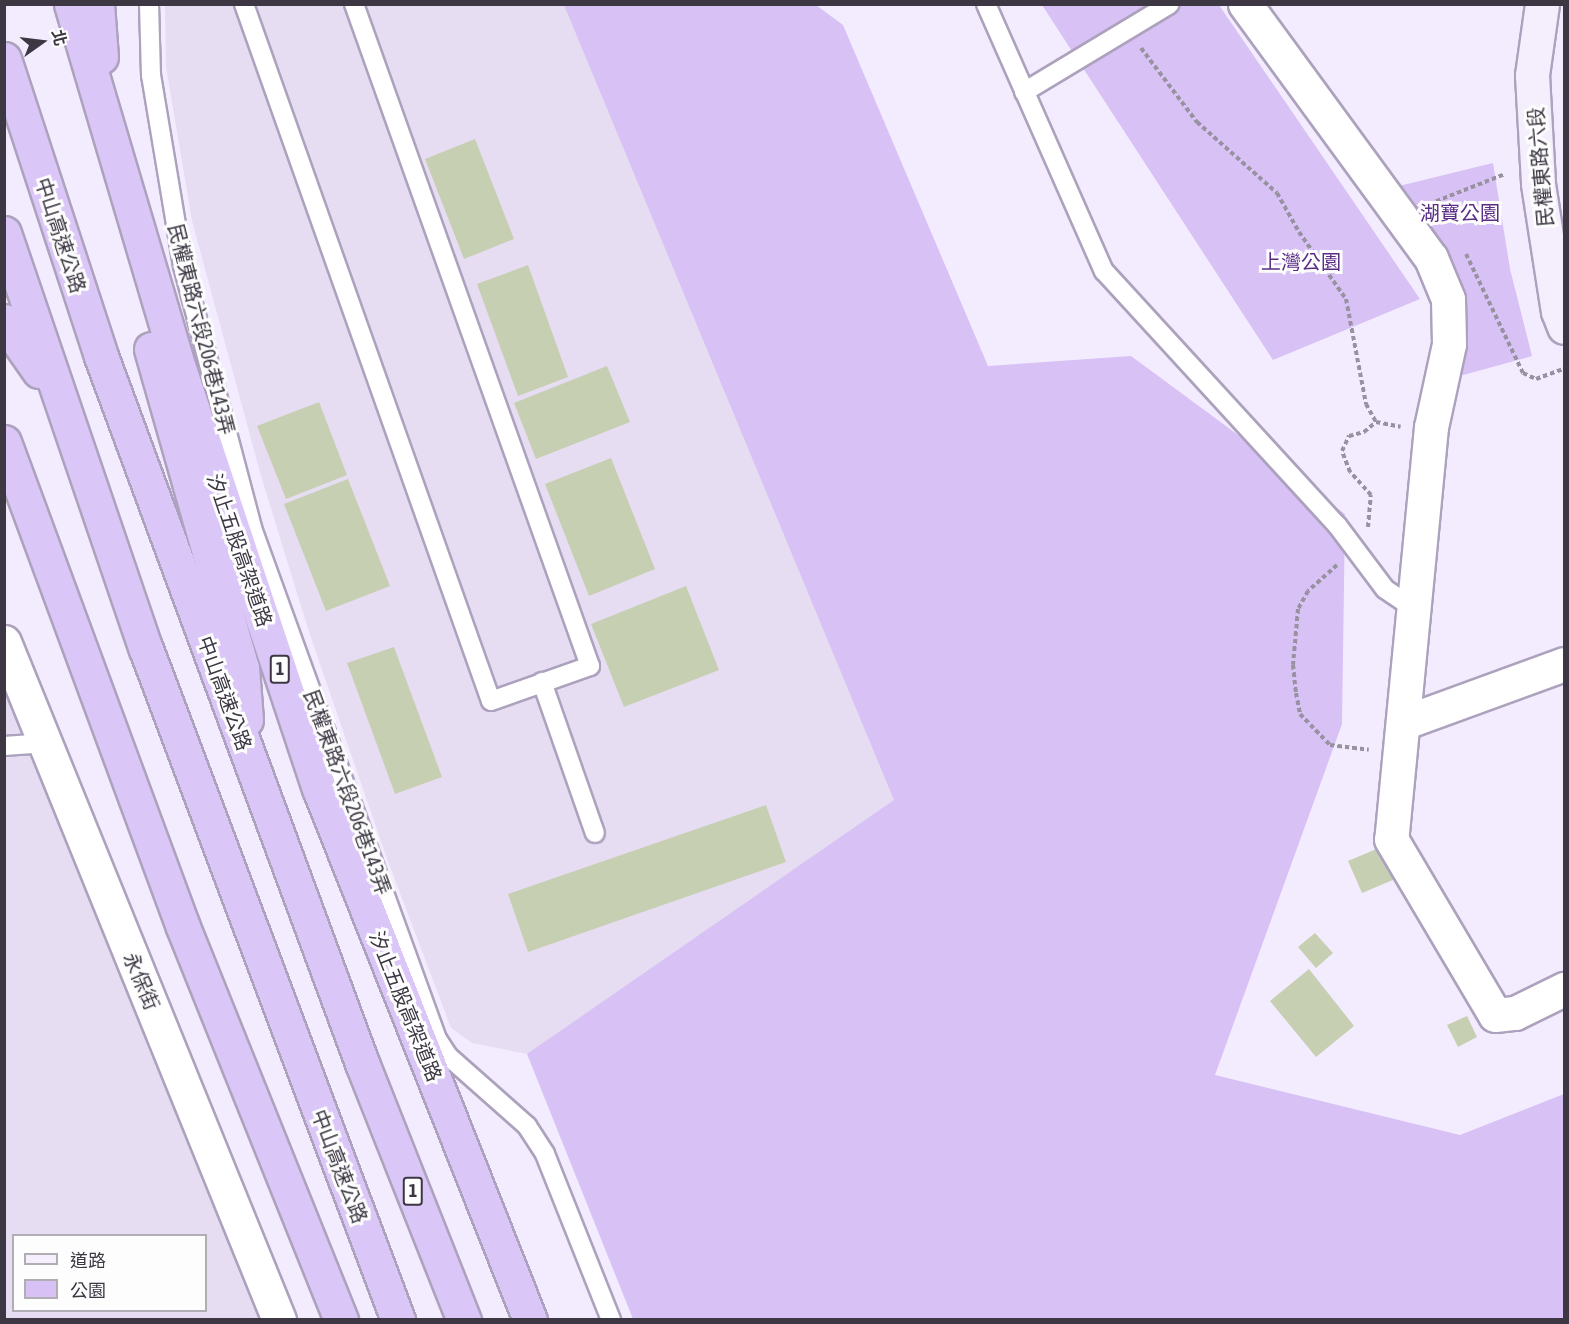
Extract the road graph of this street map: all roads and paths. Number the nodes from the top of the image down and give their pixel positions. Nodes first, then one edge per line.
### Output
1 (71, 4) edge
2 (97, 4) edge
3 (149, 4) edge
4 (244, 4) edge
5 (354, 4) edge
6 (986, 4) edge
7 (1170, 4) edge
8 (1245, 4) edge
9 (1542, 4) edge
10 (1130, 31) junction
11 (4, 59) edge
12 (1024, 92) junction
13 (1537, 161) junction
14 (1400, 216) junction
15 (4, 233) edge
16 (1462, 248) dead end
17 (4, 321) edge
18 (1564, 327) edge
19 (1564, 369) edge
20 (63, 407) junction
21 (1376, 422) junction
22 (1431, 427) junction
23 (4, 442) edge
24 (1356, 551) junction
25 (1416, 610) junction
26 (4, 642) edge
27 (1564, 664) edge
28 (542, 682) junction
29 (1401, 737) junction
30 (43, 743) junction
31 (4, 746) edge
32 (249, 760) junction
33 (595, 832) dead end
34 (1564, 989) edge
35 (279, 1320) edge
36 (340, 1320) edge
37 (398, 1320) edge
38 (464, 1320) edge
39 (530, 1320) edge
40 (611, 1320) edge

1 - 39 highway, 汐止五股高架道路 / 1
2 - 32 highway
3 - 40 lane, 民權東路六段206巷143弄
4 - 28 lane
5 - 28 lane
6 - 12 lane
7 - 10 lane
8 - 14 street
9 - 13 main road, 民權東路六段
10 - 12 lane
10 - 21 path
11 - 32 highway, 中山高速公路 / 1
12 - 24 lane
13 - 14 path
13 - 18 main road, 民權東路六段
14 - 22 street
15 - 20 highway, 中山高速公路
16 - 19 path
17 - 20 highway
20 - 37 highway, 中山高速公路
21 - 22 path
21 - 24 path
22 - 25 street
23 - 36 highway
24 - 25 lane
24 - 29 path
25 - 29 street
26 - 30 street, 永保街
27 - 29 street
28 - 33 lane
29 - 34 street
30 - 31 lane
30 - 35 street, 永保街
32 - 38 highway, 中山高速公路 / 1

